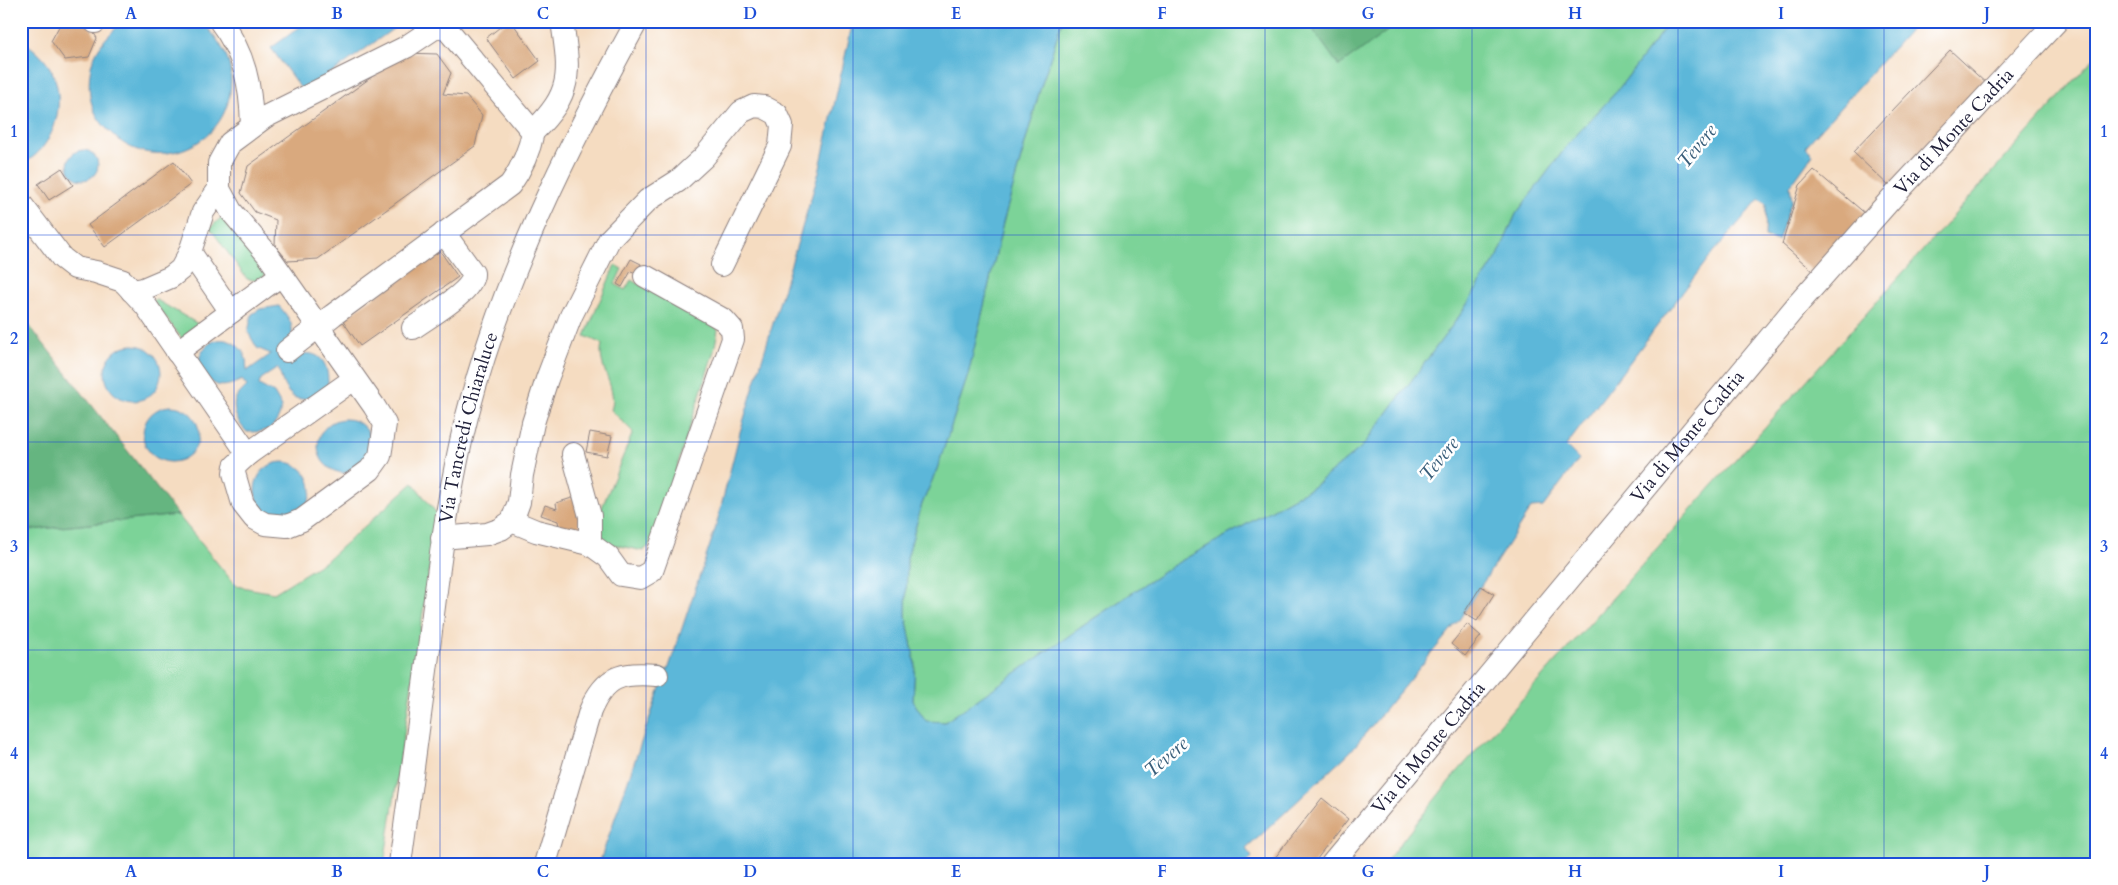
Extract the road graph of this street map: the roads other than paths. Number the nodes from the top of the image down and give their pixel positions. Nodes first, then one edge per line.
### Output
1 (220, 21) edge
2 (562, 21) edge
3 (637, 21) edge
4 (2057, 21) edge
5 (252, 126) junction
6 (533, 132) junction
7 (219, 189) junction
8 (21, 204) edge
9 (444, 233) junction
10 (190, 252) junction
11 (722, 265) dead end
12 (281, 275) junction
13 (645, 276) dead end
14 (132, 291) junction
15 (231, 312) junction
16 (317, 326) junction
17 (413, 328) dead end
18 (287, 351) dead end
19 (177, 352) junction
20 (354, 379) junction
21 (248, 454) junction
22 (573, 454) dead end
23 (512, 521) junction
24 (442, 538) junction
25 (590, 544) junction
26 (657, 675) dead end
27 (400, 864) edge
28 (545, 864) edge
29 (1332, 864) edge

1 - 5 street
2 - 6 street
3 - 24 street, Via Tancredi Chiaraluce
4 - 29 street, Via di Monte Cadria
5 - 6 street
5 - 7 street
6 - 9 street
7 - 10 street
7 - 12 street
8 - 14 street
9 - 16 street
9 - 17 street
10 - 14 street
10 - 15 street
11 - 23 street
12 - 15 street
12 - 16 street
13 - 25 street
14 - 19 street
15 - 19 street
16 - 18 street
16 - 20 street
19 - 21 street
20 - 21 street
20 - 21 street
22 - 25 street
23 - 24 street
23 - 25 street
24 - 27 street, Via Tancredi Chiaraluce
26 - 28 street

